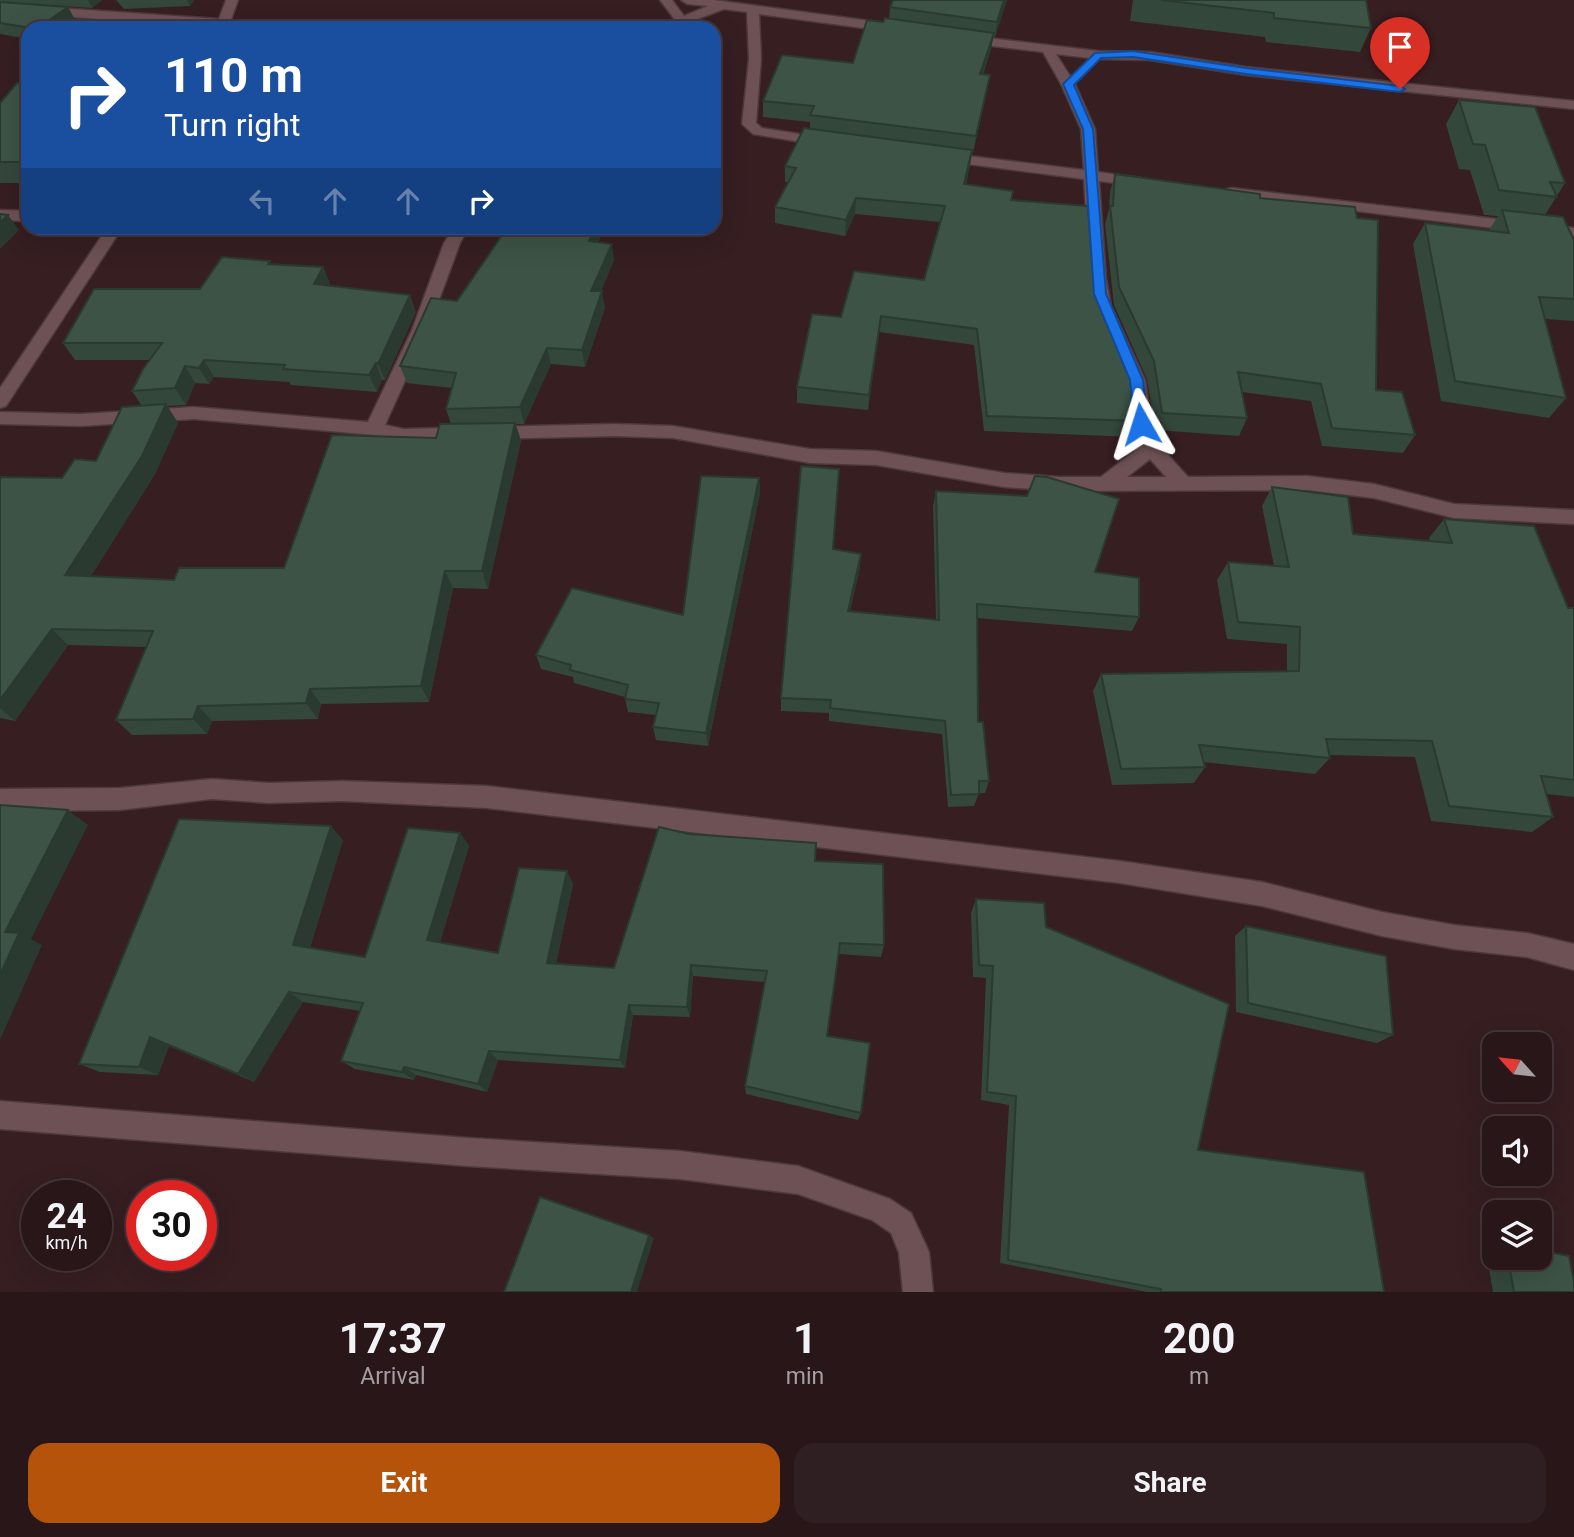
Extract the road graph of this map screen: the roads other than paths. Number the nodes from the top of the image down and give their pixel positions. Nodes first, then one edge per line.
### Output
1 (232, 0) edge
2 (666, 0) edge
3 (687, 0) edge
4 (720, 6) junction
5 (0, 8) edge
6 (753, 10) junction
7 (170, 21) edge
8 (224, 21) edge
9 (679, 21) edge
10 (688, 21) edge
11 (903, 29) edge
12 (947, 36) edge
13 (1047, 49) junction
14 (1083, 70) junction
15 (1574, 105) edge
16 (845, 145) edge
17 (928, 155) edge
18 (1093, 176) junction
19 (1162, 184) edge
20 (1217, 191) edge
21 (0, 215) edge
22 (21, 216) edge
23 (1574, 233) edge
24 (109, 235) edge
25 (457, 235) edge
26 (0, 402) edge
27 (0, 418) edge
28 (374, 429) junction
29 (1151, 448) junction
30 (1106, 483) junction
31 (1183, 483) junction
32 (1574, 517) edge
33 (0, 800) edge
34 (1574, 957) edge
35 (0, 1115) edge
36 (918, 1292) edge

1 - 8 street
2 - 9 street
3 - 4 street
4 - 6 street
4 - 10 street
5 - 7 street
6 - 11 street
6 - 16 street
12 - 13 street
13 - 14 street
13 - 14 street
14 - 15 street
14 - 18 street
17 - 18 street
18 - 19 street
18 - 29 street
20 - 23 street
21 - 22 street
24 - 26 street
25 - 28 street
27 - 28 street
28 - 30 street
29 - 30 street
29 - 31 street
30 - 31 street
31 - 32 street
33 - 34 street
35 - 36 street

